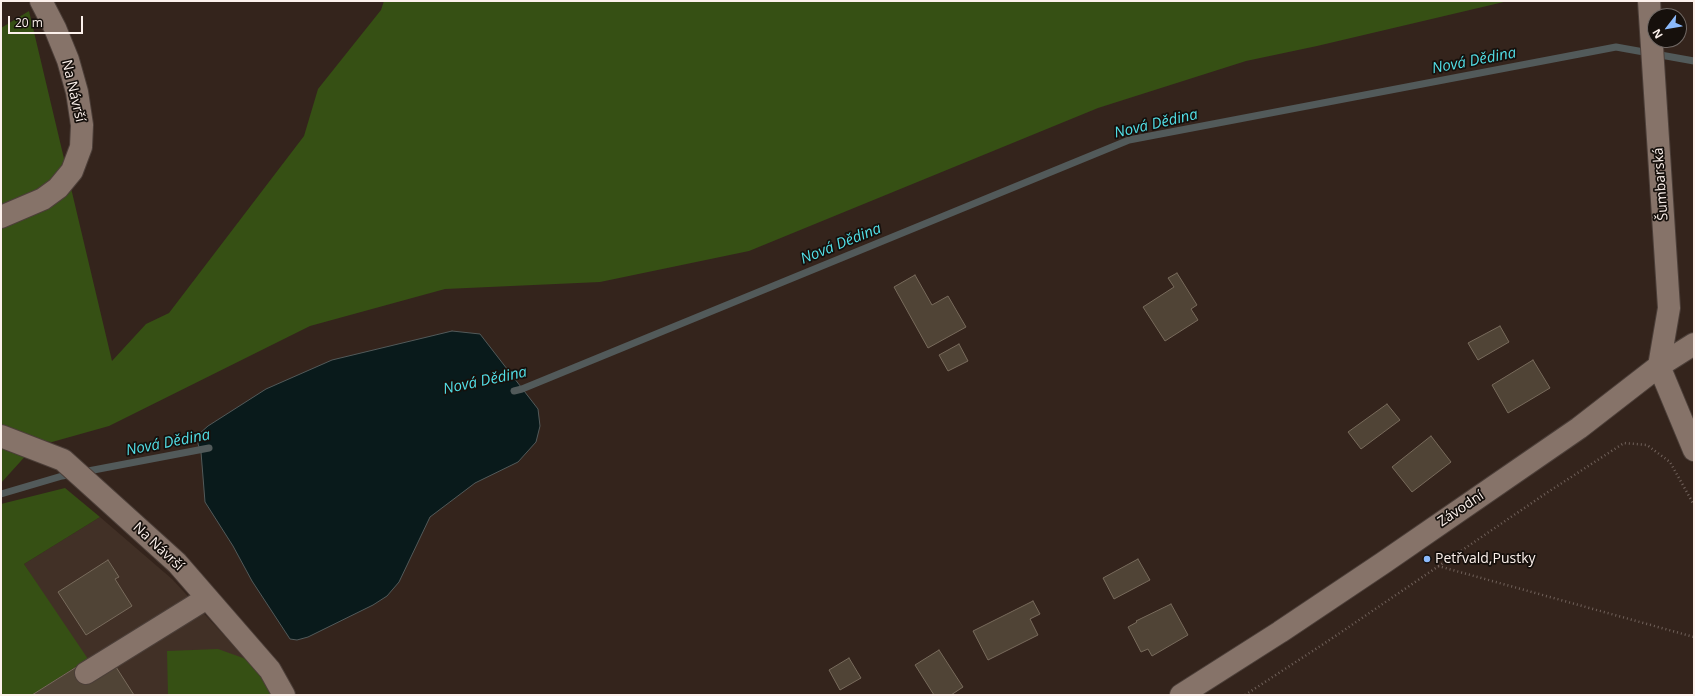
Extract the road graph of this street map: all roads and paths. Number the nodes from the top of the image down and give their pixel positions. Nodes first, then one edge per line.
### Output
1 (41, 1) edge
2 (1649, 1) edge
3 (1, 217) edge
4 (1694, 344) edge
5 (1659, 366) junction
6 (1, 436) edge
7 (1694, 450) edge
8 (1694, 505) edge
9 (1438, 566) junction
10 (207, 598) junction
11 (1694, 637) edge
12 (86, 673) dead end
13 (284, 695) edge
14 (1182, 695) edge
15 (1245, 695) edge

1 - 3 street, Na Návrší
2 - 5 street, Šumbarská
4 - 5 street, Závodní
5 - 7 street
5 - 14 street, Závodní
6 - 10 street, Na Návrší
8 - 9 path
9 - 11 path
9 - 15 path
10 - 12 street
10 - 13 street, Na Návrší

